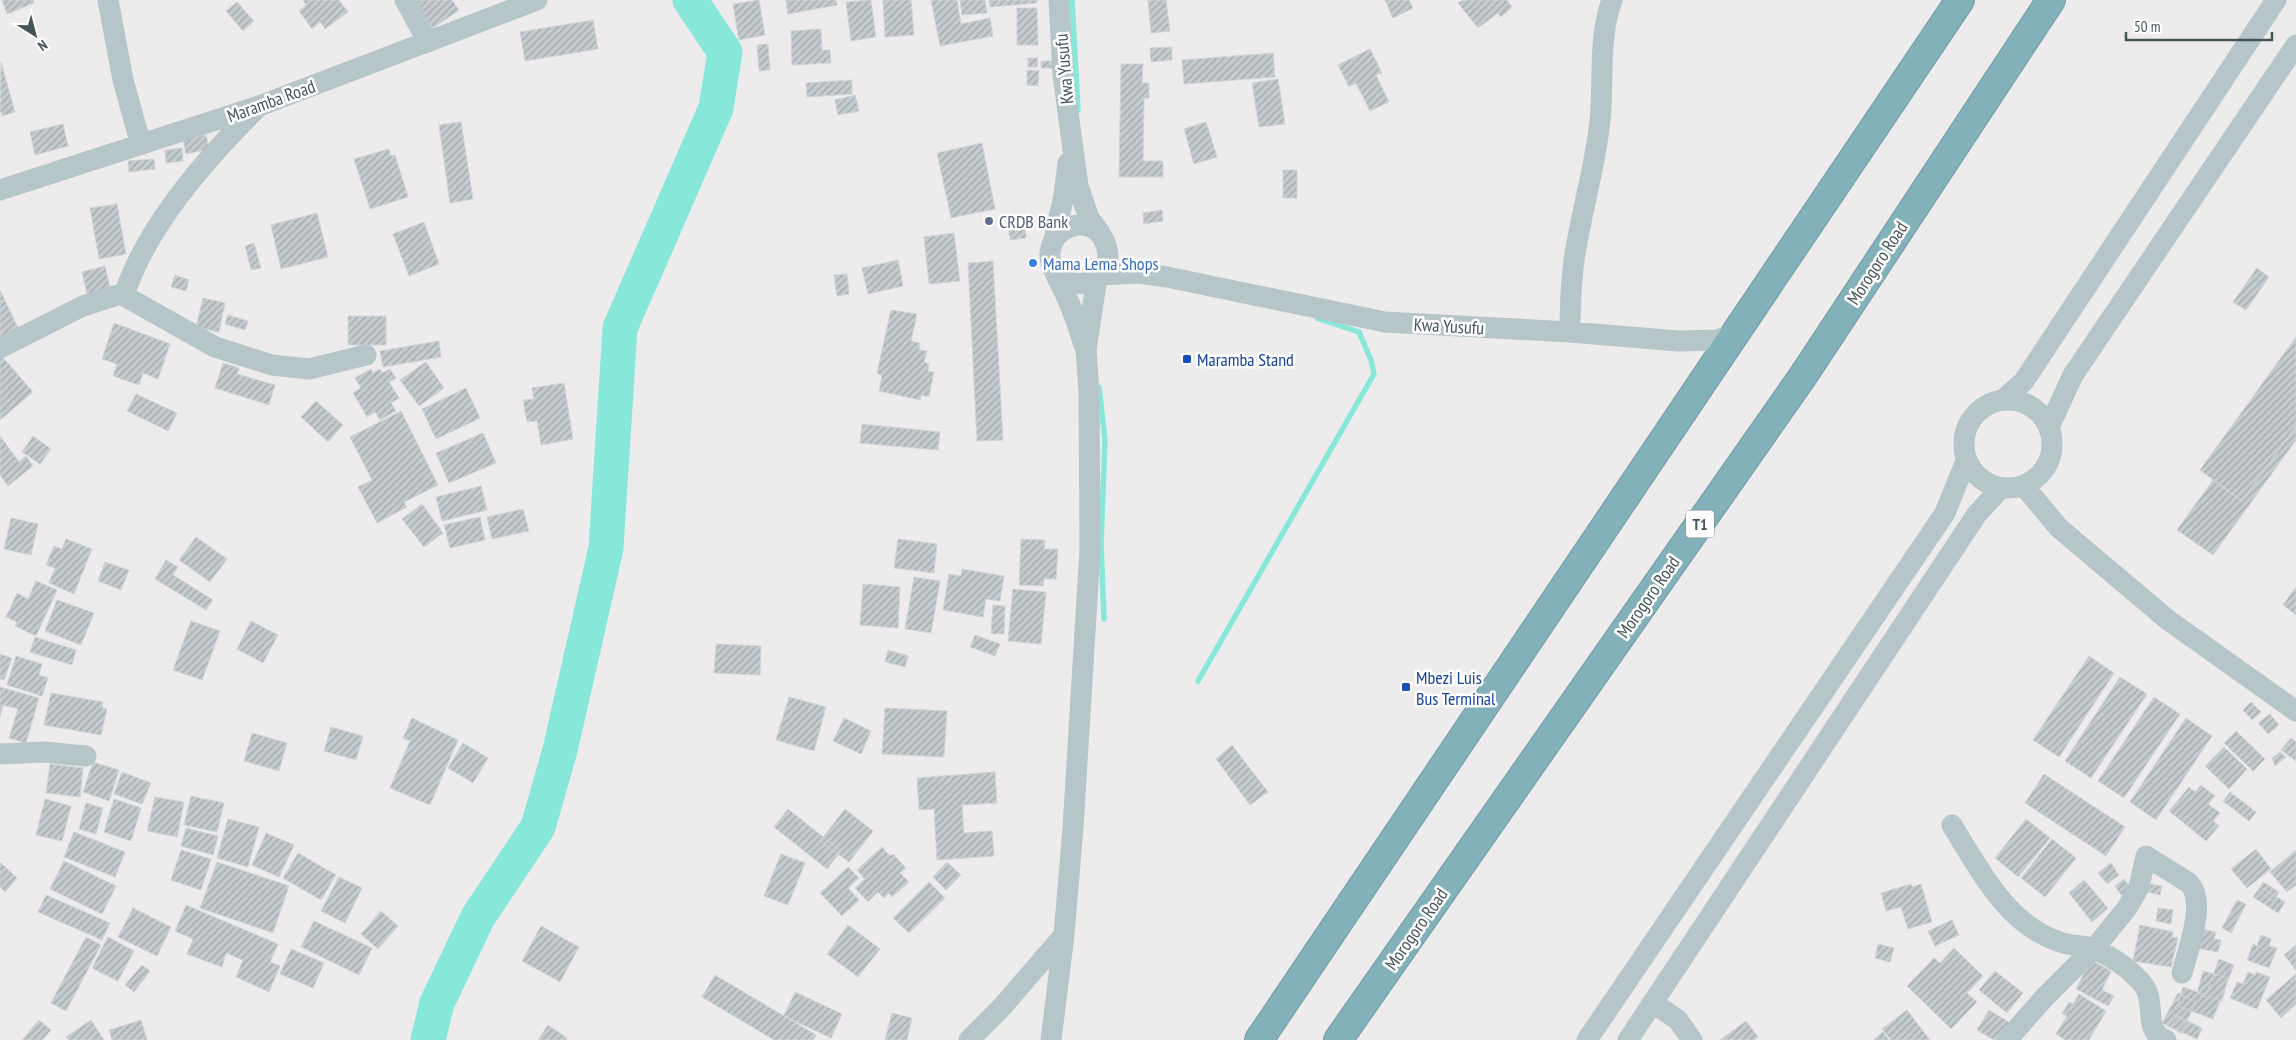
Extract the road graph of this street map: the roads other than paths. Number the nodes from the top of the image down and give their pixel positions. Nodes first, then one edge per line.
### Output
1 (108, 0) edge
2 (405, 0) edge
3 (537, 0) edge
4 (1059, 0) edge
5 (1612, 0) edge
6 (1960, 0) edge
7 (2051, 0) edge
8 (2276, 0) edge
9 (428, 42) junction
10 (2296, 46) edge
11 (259, 106) junction
12 (1071, 138) junction
13 (141, 145) junction
14 (0, 190) edge
15 (1102, 236) junction
16 (1054, 240) junction
17 (1054, 270) junction
18 (1099, 276) junction
19 (1167, 277) junction
20 (124, 295) junction
21 (1570, 332) junction
22 (1735, 334) junction
23 (0, 348) edge
24 (1086, 350) junction
25 (366, 355) dead end
26 (2003, 400) junction
27 (2049, 427) junction
28 (1966, 461) junction
29 (2024, 486) junction
30 (2001, 488) junction
31 (2296, 710) edge
32 (0, 754) edge
33 (86, 756) dead end
34 (1952, 825) dead end
35 (1064, 935) junction
36 (2093, 949) junction
37 (2182, 973) dead end
38 (1653, 1003) junction
39 (969, 1040) edge
40 (1052, 1040) edge
41 (1259, 1040) edge
42 (1338, 1040) edge
43 (1587, 1040) edge
44 (1628, 1040) edge
45 (1692, 1040) edge
46 (2007, 1040) edge
47 (2166, 1040) edge

1 - 13 street
2 - 9 street
3 - 9 street, Maramba Road
4 - 12 street, Kwa Yusufu
5 - 21 street
6 - 22 highway
7 - 42 highway, Morogoro Road / T1
8 - 26 street
9 - 11 street, Maramba Road
10 - 27 street
11 - 13 street, Maramba Road
11 - 20 street
12 - 15 street, Kwa Yusufu
12 - 16 street, Kwa Yusufu
13 - 14 street, Maramba Road
15 - 16 street
15 - 18 street
15 - 19 street, Kwa Yusufu
16 - 17 street
17 - 18 street
17 - 24 street
18 - 19 street, Kwa Yusufu
18 - 24 street
19 - 21 street, Kwa Yusufu
20 - 23 street
20 - 25 street
21 - 22 street, Kwa Yusufu
22 - 41 highway
24 - 35 street
26 - 27 street
26 - 28 street
27 - 29 street
28 - 30 street
28 - 43 street
29 - 30 street
29 - 31 street
30 - 38 street
32 - 33 street
34 - 36 street
35 - 39 street
35 - 40 street
36 - 37 street
36 - 46 street
36 - 47 street
38 - 44 street
38 - 45 street

